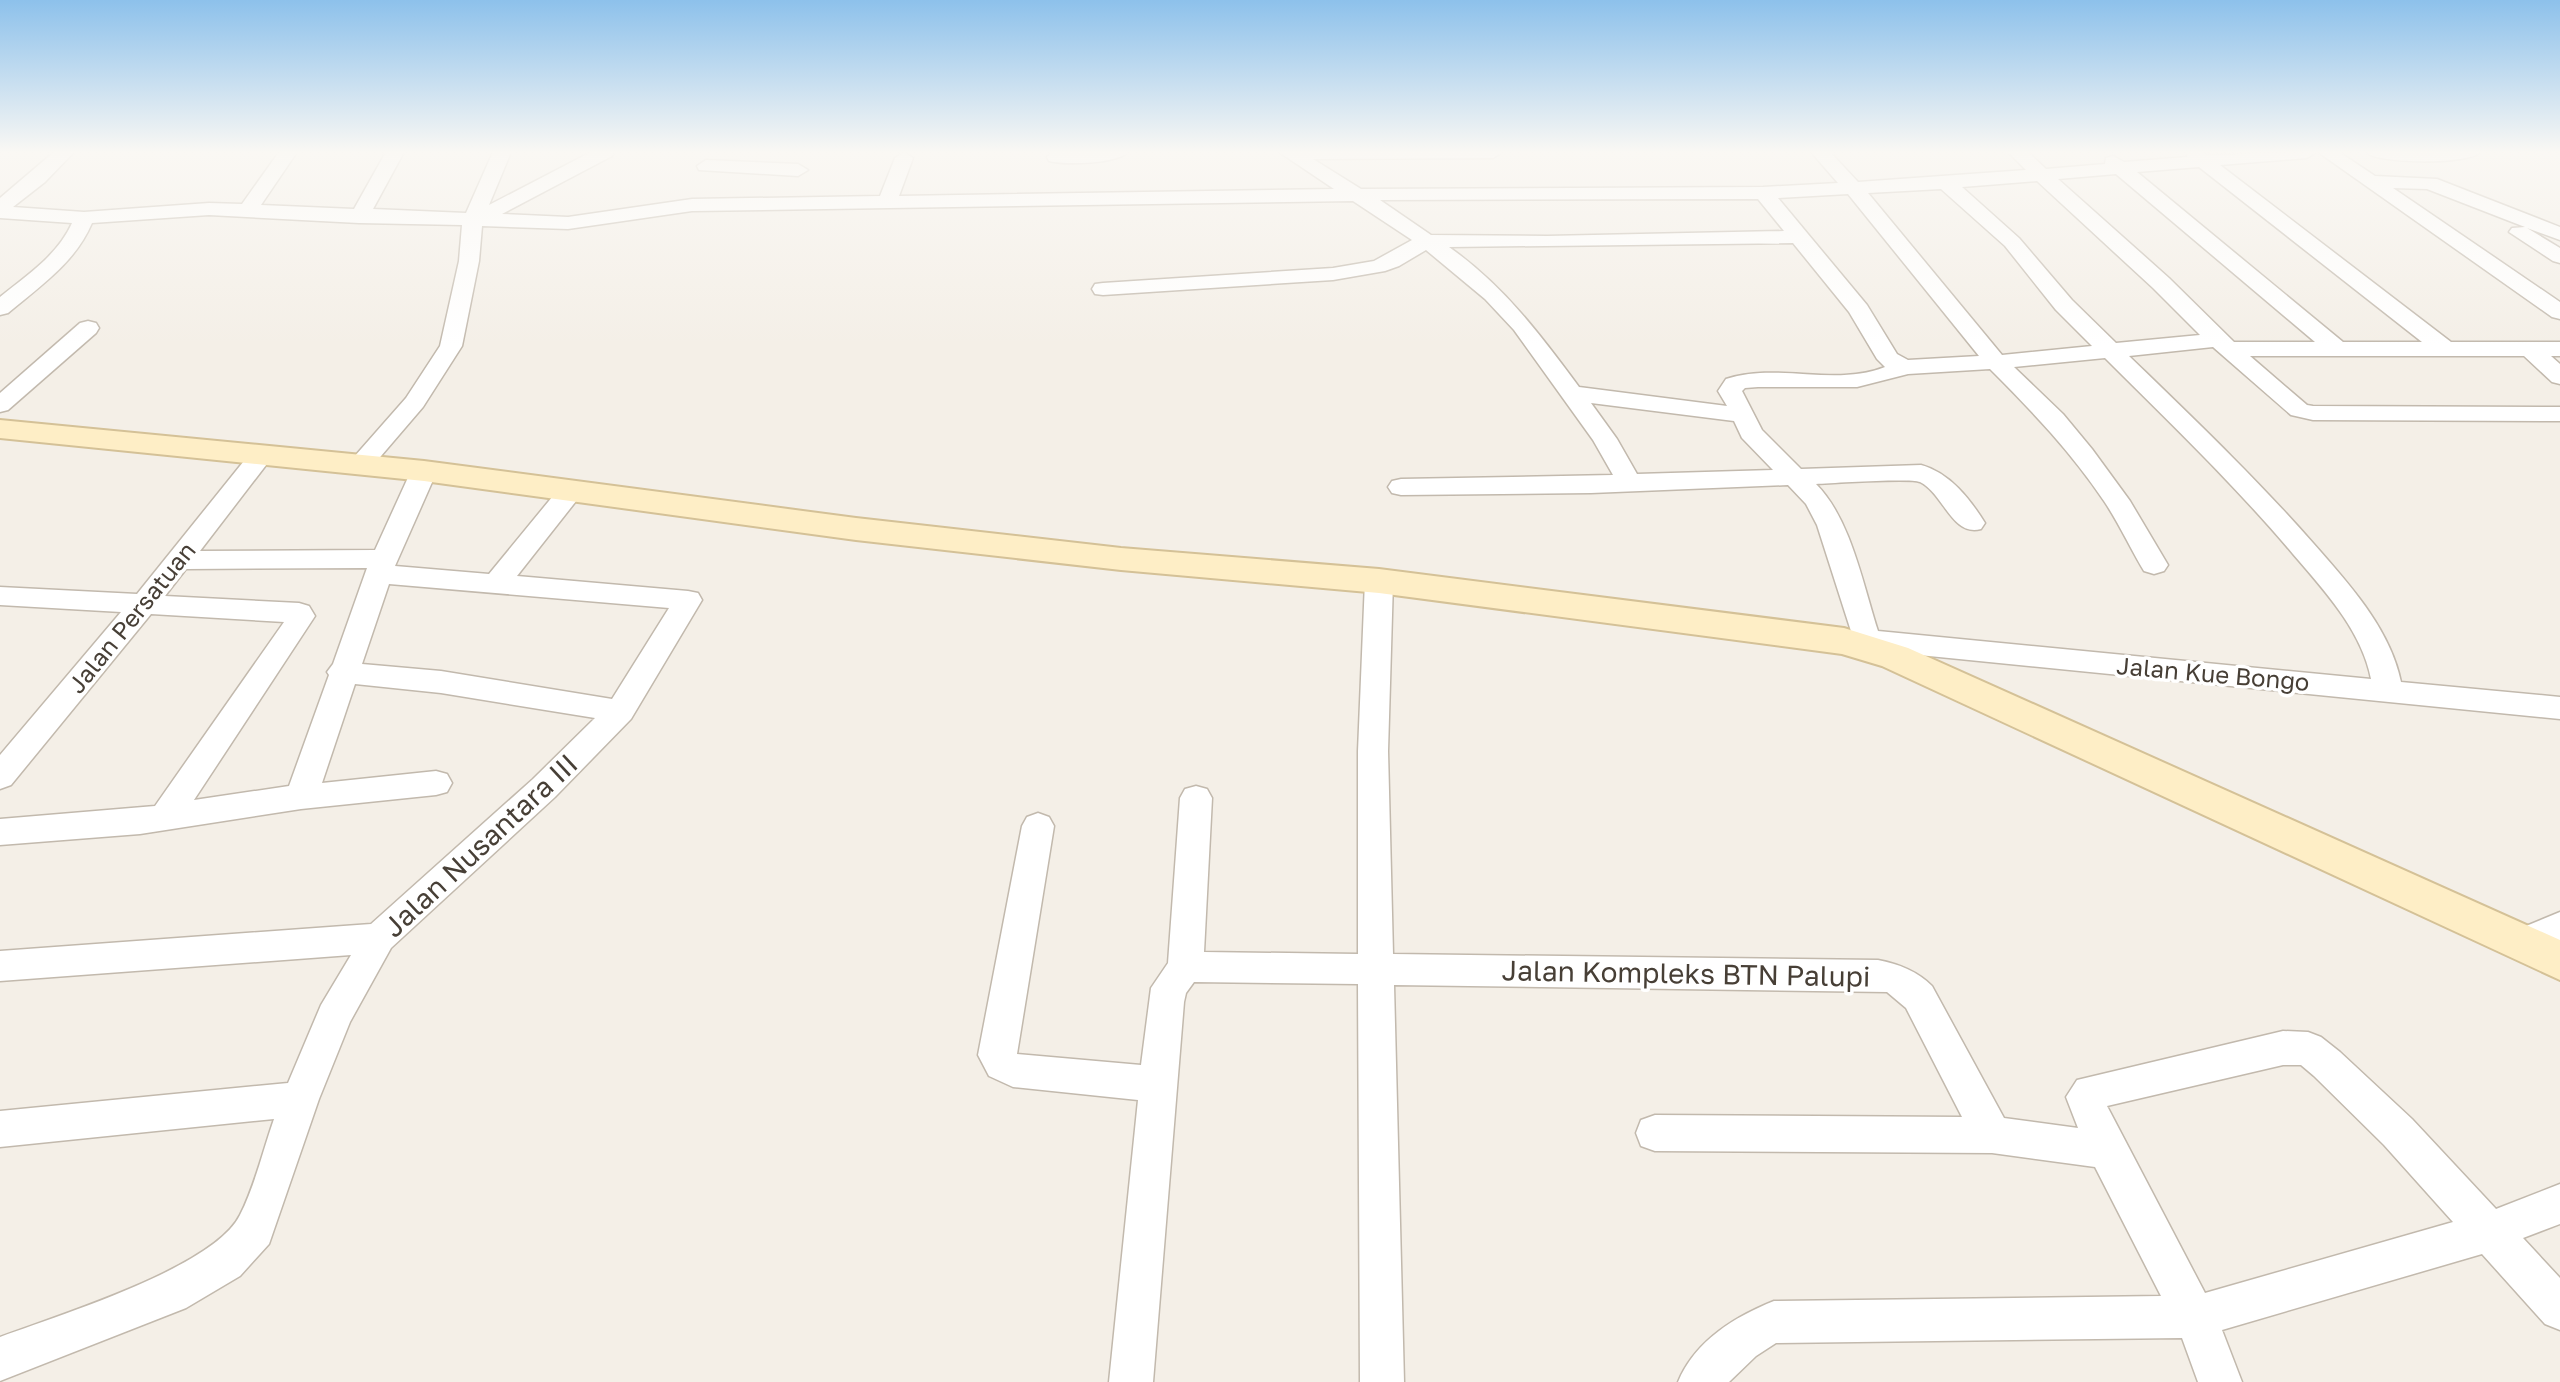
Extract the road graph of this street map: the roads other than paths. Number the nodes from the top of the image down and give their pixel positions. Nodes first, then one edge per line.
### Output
1 (68, 216) edge
2 (105, 216) edge
3 (350, 216) edge
4 (474, 216) edge
5 (481, 216) edge
6 (609, 216) edge
7 (1391, 216) edge
8 (1783, 216) edge
9 (1876, 216) edge
10 (1983, 216) edge
11 (2088, 216) edge
12 (2178, 216) edge
13 (2274, 216) edge
14 (2421, 216) edge
15 (2490, 216) edge
16 (2514, 216) edge
17 (359, 217) joint
18 (84, 218) junction
19 (472, 221) junction
20 (2560, 234) edge
21 (1801, 237) junction
22 (1426, 241) junction
23 (2560, 257) edge
24 (1103, 289) dead end
25 (2536, 295) junction
26 (2560, 295) edge
27 (0, 308) edge
28 (2560, 312) edge
29 (88, 328) dead end
30 (2223, 345) junction
31 (2336, 348) junction
32 (2444, 348) junction
33 (2530, 349) junction
34 (2560, 349) edge
35 (2112, 350) junction
36 (1996, 362) junction
37 (1904, 367) junction
38 (2560, 377) edge
39 (1571, 393) junction
40 (0, 405) edge
41 (2560, 414) edge
42 (1744, 415) junction
43 (0, 429) edge
44 (261, 456) junction
45 (360, 464) junction
46 (424, 471) junction
47 (1794, 478) junction
48 (1629, 482) junction
49 (1401, 487) dead end
50 (571, 491) junction
51 (1972, 523) dead end
52 (177, 560) junction
53 (2154, 565) dead end
54 (381, 566) junction
55 (1379, 581) junction
56 (496, 584) junction
57 (0, 596) edge
58 (144, 604) junction
59 (1867, 643) junction
60 (342, 672) junction
61 (2388, 690) junction
62 (2560, 708) edge
63 (620, 711) junction
64 (0, 776) edge
65 (436, 783) dead end
66 (301, 797) junction
67 (1196, 798) dead end
68 (165, 817) junction
69 (1038, 826) dead end
70 (0, 832) edge
71 (2560, 926) edge
72 (379, 938) junction
73 (2521, 943) junction
74 (2560, 961) edge
75 (0, 966) edge
76 (1185, 967) junction
77 (1374, 968) junction
78 (1159, 1084) junction
79 (300, 1098) junction
80 (0, 1129) edge
81 (1655, 1133) dead end
82 (1992, 1135) junction
83 (2107, 1150) junction
84 (2560, 1204) edge
85 (2489, 1232) junction
86 (2560, 1309) edge
87 (2195, 1317) junction
88 (0, 1359) edge
89 (1131, 1382) edge
90 (1382, 1382) edge
91 (1700, 1382) edge
92 (2220, 1382) edge

1 - 18 street
2 - 18 street
3 - 17 street
4 - 19 street
5 - 19 street
6 - 19 street
7 - 22 street
8 - 21 street
9 - 36 street
10 - 35 street
11 - 30 street
12 - 31 street
13 - 32 street
14 - 25 street
15 - 23 street
16 - 20 street
17 - 19 street
18 - 27 street
19 - 45 street
21 - 22 street
21 - 37 street
22 - 24 street
22 - 39 street
25 - 26 street
25 - 28 street
29 - 40 street
30 - 31 street
30 - 35 street
30 - 41 street
31 - 32 street
32 - 33 street
33 - 34 street
33 - 38 street
35 - 36 street
35 - 61 street
36 - 37 street
36 - 53 street
37 - 42 street
39 - 42 street
39 - 48 street
42 - 47 street
43 - 44 main road
44 - 45 main road
44 - 52 street, Jalan Persatuan
45 - 46 main road
46 - 50 main road
46 - 54 street
47 - 48 street
47 - 51 street
47 - 59 street
48 - 49 street
50 - 55 main road
50 - 56 street
52 - 54 street
52 - 58 street, Jalan Persatuan
54 - 56 street
54 - 60 street
55 - 59 main road
55 - 77 street
56 - 63 street, Jalan Nusantara III
57 - 58 street
58 - 64 street, Jalan Persatuan
58 - 68 street
59 - 61 street, Jalan Kue Bongo
59 - 73 main road
60 - 63 street
60 - 66 street
61 - 62 street, Jalan Kue Bongo
63 - 72 street, Jalan Nusantara III
65 - 66 street
66 - 68 street
67 - 76 street
68 - 70 street
69 - 78 street
71 - 73 street
72 - 75 street
72 - 79 street, Jalan Nusantara III
73 - 74 main road
76 - 77 street, Jalan Kompleks BTN Palupi
76 - 78 street
77 - 82 street, Jalan Kompleks BTN Palupi
77 - 90 street
78 - 89 street
79 - 80 street
79 - 88 street, Jalan Nusantara III
81 - 82 street
82 - 83 street
83 - 85 street
83 - 87 street
84 - 85 street
85 - 86 street
85 - 87 street
87 - 91 street
87 - 92 street

